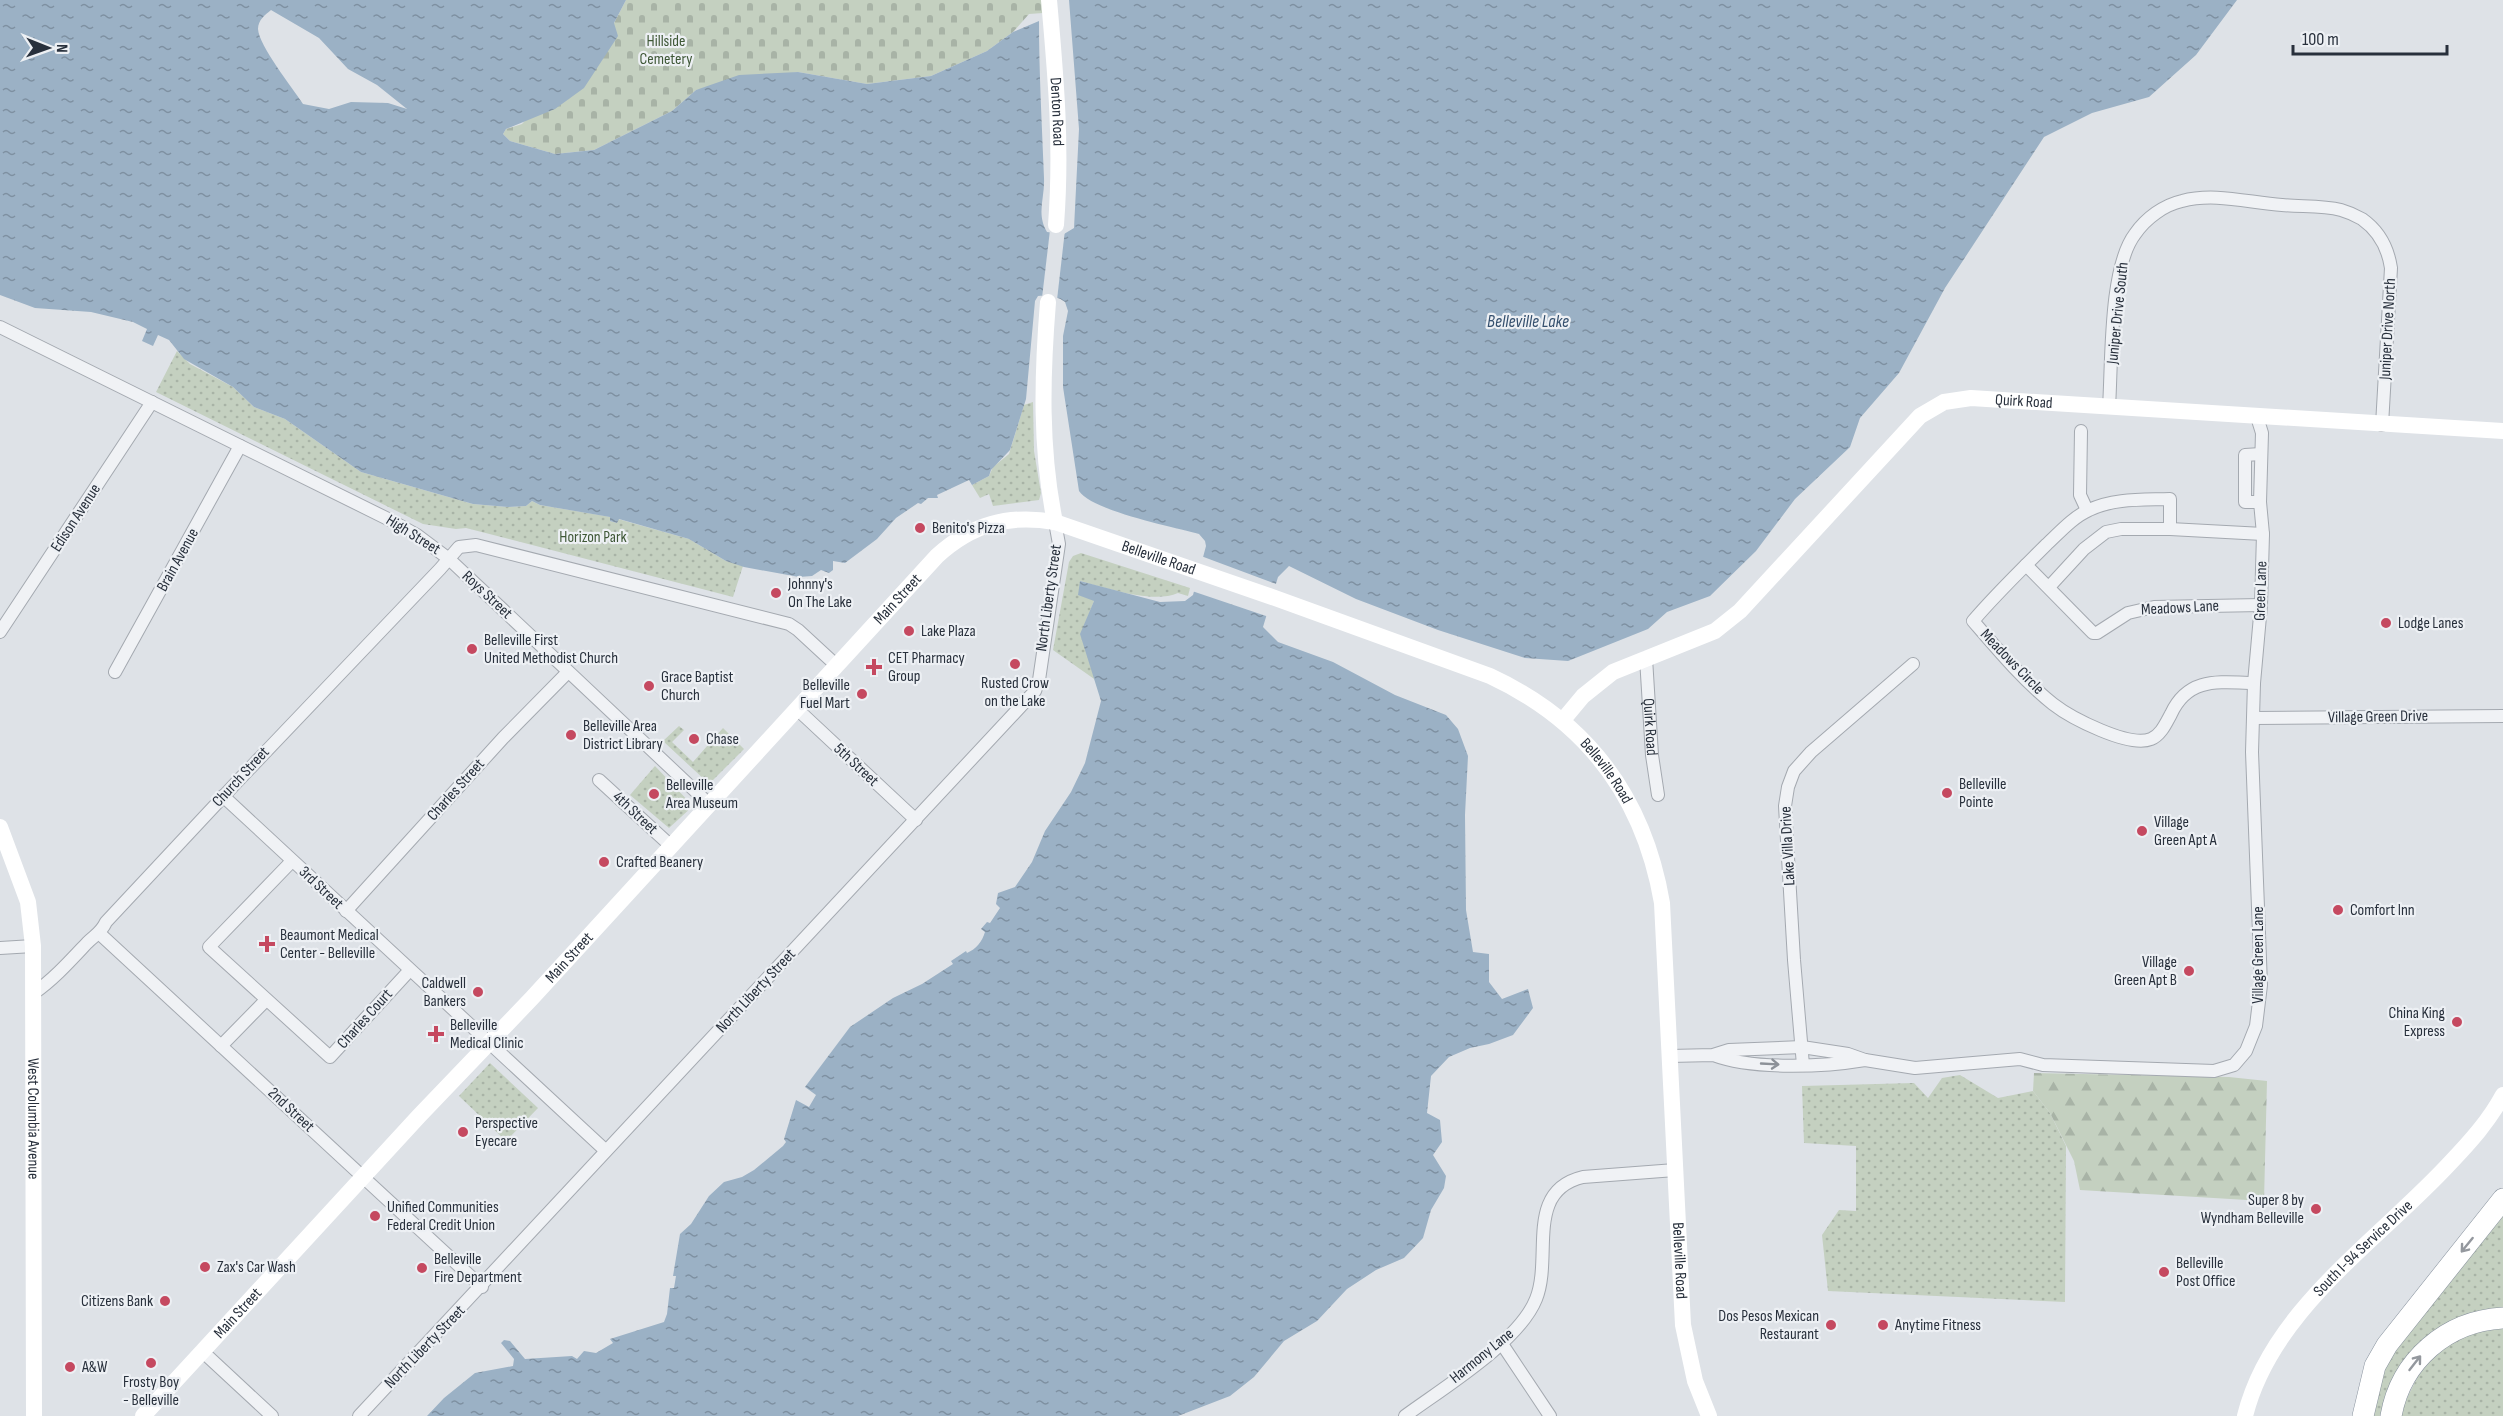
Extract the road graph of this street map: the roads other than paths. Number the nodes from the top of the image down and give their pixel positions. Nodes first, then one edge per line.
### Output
1 (1049, 0) edge
2 (2279, 205) joint
3 (1056, 225) dead end
4 (1048, 302) dead end
5 (0, 327) edge
6 (152, 402) junction
7 (2109, 407) junction
8 (2257, 417) junction
9 (2382, 425) junction
10 (2081, 431) dead end
11 (2503, 431) edge
12 (240, 446) junction
13 (2261, 459) junction
14 (2260, 502) junction
15 (2087, 510) junction
16 (1006, 520) joint
17 (1054, 522) junction
18 (2170, 529) junction
19 (2263, 534) junction
20 (449, 559) junction
21 (2026, 565) junction
22 (2049, 587) junction
23 (2261, 606) junction
24 (0, 633) edge
25 (1646, 658) junction
26 (1913, 664) dead end
27 (837, 666) junction
28 (115, 672) dead end
29 (568, 672) junction
30 (2254, 683) junction
31 (797, 709) junction
32 (2503, 716) edge
33 (2254, 718) junction
34 (1563, 720) junction
35 (598, 780) dead end
36 (1658, 795) dead end
37 (223, 796) junction
38 (709, 804) junction
39 (916, 820) junction
40 (0, 827) edge
41 (671, 846) junction
42 (292, 861) junction
43 (346, 911) junction
44 (100, 934) junction
45 (33, 946) junction
46 (0, 948) edge
47 (409, 971) junction
48 (34, 993) junction
49 (266, 1000) junction
50 (489, 1043) junction
51 (221, 1046) junction
52 (1802, 1047) junction
53 (1713, 1055) junction
54 (1670, 1056) junction
55 (1865, 1060) junction
56 (1803, 1065) junction
57 (2503, 1095) edge
58 (605, 1150) junction
59 (1675, 1170) junction
60 (363, 1177) junction
61 (2503, 1199) edge
62 (482, 1287) junction
63 (2503, 1318) edge
64 (1502, 1344) junction
65 (202, 1351) junction
66 (34, 1416) edge
67 (143, 1416) edge
68 (272, 1416) edge
69 (359, 1416) edge
70 (1405, 1416) edge
71 (1550, 1416) edge
72 (1709, 1416) edge
73 (2245, 1416) edge
74 (2363, 1416) edge
75 (2391, 1416) edge

1 - 3 main road, Denton Road
2 - 7 street, Juniper Drive South
2 - 9 street, Juniper Drive North
4 - 17 main road
5 - 6 street, High Street
6 - 12 street, High Street
6 - 24 street, Edison Avenue
7 - 8 main road, Quirk Road
7 - 25 main road, Quirk Road
8 - 9 main road, Quirk Road
8 - 13 street
9 - 11 main road, Quirk Road
10 - 15 street
12 - 20 street, High Street
12 - 28 street, Brain Avenue
13 - 14 street, Green Lane
13 - 14 street
14 - 19 street, Green Lane
15 - 18 street, Meadows Circle
15 - 21 street, Meadows Circle
16 - 17 main road, Belleville Road
16 - 27 main road, Main Street
17 - 34 main road, Belleville Road
17 - 39 street, North Liberty Street
18 - 19 street
18 - 22 street
19 - 23 street, Green Lane
20 - 27 street, High Street
20 - 29 street, Roys Street
20 - 37 street, Church Street
21 - 22 street, Meadows Lane
21 - 30 street, Meadows Circle
22 - 23 street, Meadows Lane
23 - 30 street, Green Lane
25 - 34 main road, Quirk Road
25 - 36 street, Quirk Road
26 - 52 street, Lake Villa Drive
27 - 31 main road, Main Street
29 - 38 street, Roys Street
29 - 43 street, Charles Street
30 - 33 street, Green Lane
31 - 38 main road, Main Street
31 - 39 street, 5th Street
32 - 33 street, Village Green Drive
33 - 55 street, Village Green Lane
34 - 54 main road, Belleville Road
35 - 41 street, 4th Street
37 - 42 street, 3rd Street
37 - 44 street, Church Street
38 - 41 main road, Main Street
39 - 58 street, North Liberty Street
40 - 45 main road, West Columbia Avenue
41 - 50 main road, Main Street
42 - 43 street, 3rd Street
42 - 49 street, Charles Court
43 - 47 street, 3rd Street
44 - 48 street, Church Street
44 - 51 street, 2nd Street
45 - 46 street
45 - 48 main road, West Columbia Avenue
47 - 49 street, Charles Court
47 - 50 street, 3rd Street
48 - 66 main road, West Columbia Avenue
49 - 51 street
50 - 58 street, 3rd Street
50 - 60 main road, Main Street
51 - 60 street, 2nd Street
52 - 53 street
52 - 55 street
52 - 56 street, Lake Villa Drive
53 - 54 street
53 -> 56 street
54 - 59 main road, Belleville Road
55 - 56 street
57 - 73 main road, South I-94 Service Drive
58 - 62 street, North Liberty Street
59 - 64 street, Harmony Lane
59 - 72 main road, Belleville Road
60 - 62 street, 2nd Street
60 - 65 main road, Main Street
61 -> 74 highway
62 - 69 street, North Liberty Street
75 -> 63 highway
64 - 70 street, Harmony Lane
64 - 71 street
65 - 67 main road, Main Street
65 - 68 street

